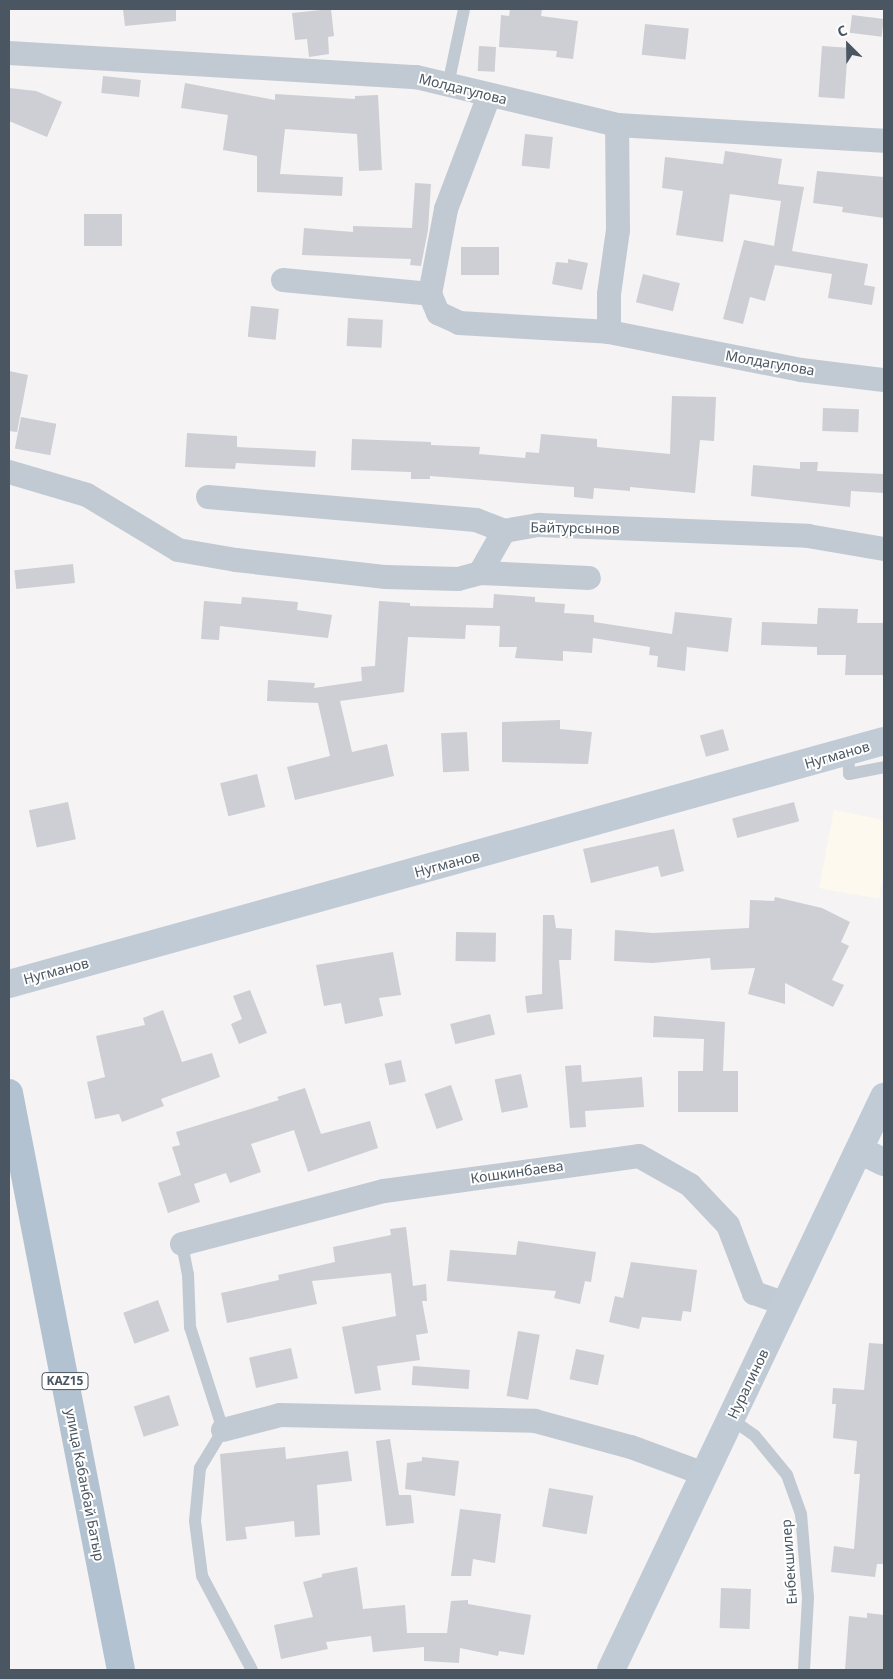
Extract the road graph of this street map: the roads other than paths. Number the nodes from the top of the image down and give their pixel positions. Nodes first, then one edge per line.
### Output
1 (464, 9) edge
2 (9, 53) edge
3 (448, 85) junction
4 (489, 96) junction
5 (617, 125) junction
6 (884, 141) edge
7 (283, 280) dead end
8 (430, 294) junction
9 (609, 332) junction
10 (884, 380) edge
11 (9, 472) edge
12 (208, 497) dead end
13 (504, 531) junction
14 (884, 549) edge
15 (480, 573) junction
16 (590, 578) dead end
17 (884, 741) edge
18 (848, 752) junction
19 (884, 767) edge
20 (9, 984) edge
21 (9, 1093) edge
22 (884, 1097) edge
23 (859, 1150) junction
24 (884, 1162) edge
25 (182, 1244) joint
26 (786, 1304) junction
27 (731, 1419) junction
28 (223, 1430) junction
29 (704, 1474) junction
30 (121, 1670) edge
31 (252, 1670) edge
32 (611, 1670) edge
33 (804, 1670) edge

1 - 3 lane
2 - 3 street, Молдагулова
3 - 4 street, Молдагулова
4 - 5 street, Молдагулова
4 - 8 street
5 - 6 street, Молдагулова
5 - 9 street
7 - 8 street
8 - 9 street, Молдагулова
9 - 10 street, Молдагулова
11 - 15 street
12 - 13 street
13 - 14 street, Байтурсынов
13 - 15 street
15 - 16 street
17 - 18 main road, Нугманов
18 - 19 lane
18 - 20 main road, Нугманов
21 - 30 main road, улица Кабанбай Батыр / KAZ15
22 - 23 main road, Нуралинов
23 - 24 main road
23 - 26 main road, Нуралинов
25 - 26 street, Кошкинбаева
25 - 28 lane
26 - 27 main road, Нуралинов
27 - 29 main road, Нуралинов
27 - 33 lane, Енбекшилер
28 - 29 street
28 - 31 lane
29 - 32 main road, Нуралинов

